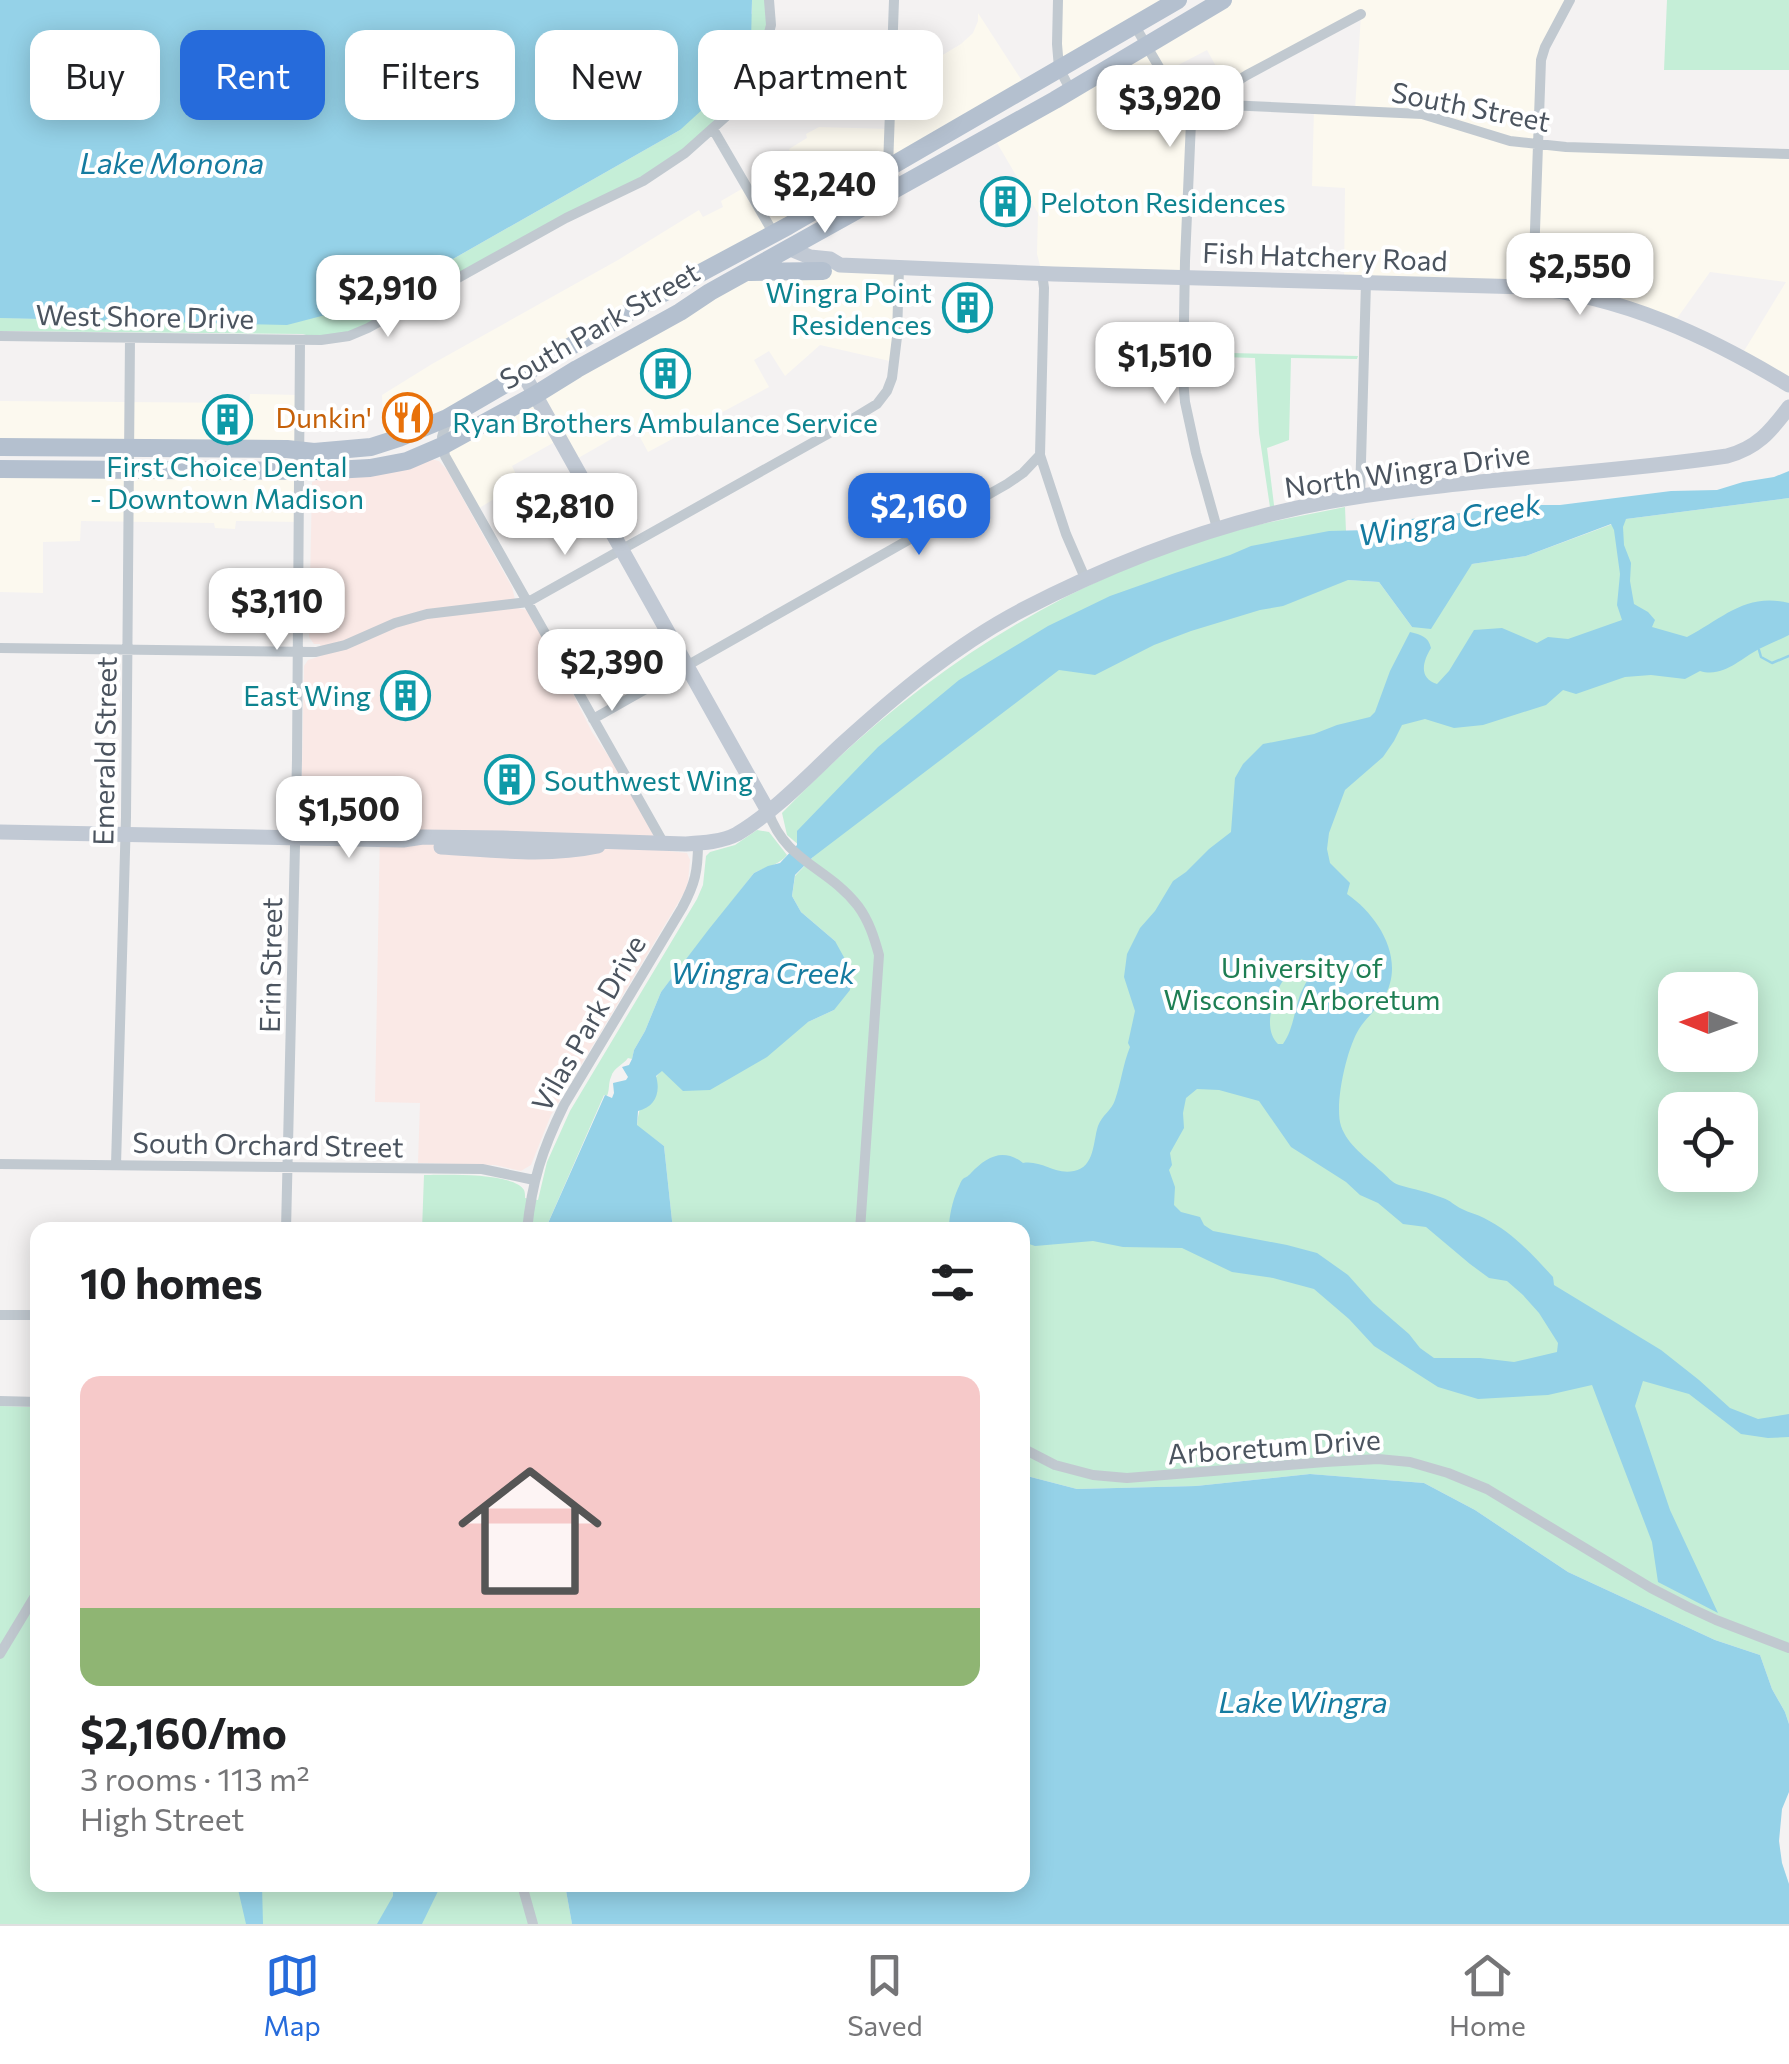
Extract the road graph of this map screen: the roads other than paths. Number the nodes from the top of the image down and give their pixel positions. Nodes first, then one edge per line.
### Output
1 (769, 0) edge
2 (894, 0) edge
3 (1058, 0) edge
4 (1178, 0) edge
5 (1223, 0) edge
6 (1570, 0) edge
7 (1361, 14) dead end
8 (1135, 26) junction
9 (1146, 46) junction
10 (1059, 68) junction
11 (1071, 91) junction
12 (1204, 104) junction
13 (1186, 113) junction
14 (713, 128) junction
15 (1537, 143) junction
16 (1789, 154) edge
17 (888, 167) junction
18 (899, 186) junction
19 (774, 234) junction
20 (788, 248) junction
21 (899, 267) junction
22 (832, 268) junction
23 (744, 273) junction
24 (1042, 273) junction
25 (1185, 278) junction
26 (1366, 282) junction
27 (1533, 288) junction
28 (0, 336) edge
29 (130, 338) junction
30 (300, 340) junction
31 (524, 375) junction
32 (1789, 385) edge
33 (536, 395) junction
34 (1789, 408) edge
35 (447, 418) junction
36 (442, 446) junction
37 (0, 447) edge
38 (130, 448) junction
39 (299, 451) junction
40 (1040, 454) junction
41 (0, 469) edge
42 (130, 470) junction
43 (299, 470) junction
44 (1360, 497) junction
45 (1218, 528) junction
46 (622, 549) junction
47 (1085, 578) junction
48 (528, 602) junction
49 (0, 648) edge
50 (127, 650) junction
51 (297, 652) junction
52 (688, 666) junction
53 (593, 720) junction
54 (770, 818) junction
55 (0, 832) edge
56 (125, 833) junction
57 (295, 837) junction
58 (664, 844) junction
59 (698, 844) junction
60 (0, 1164) edge
61 (116, 1165) junction
62 (288, 1167) junction
63 (534, 1180) junction
64 (286, 1222) edge
65 (529, 1222) edge
66 (861, 1222) edge
67 (0, 1315) edge
68 (30, 1315) edge
69 (0, 1402) edge
70 (30, 1402) edge
71 (1030, 1452) edge
72 (30, 1604) edge
73 (1789, 1648) edge
74 (0, 1654) edge
75 (524, 1892) edge
76 (533, 1924) edge

1 - 14 street, West Shore Drive
2 - 17 street
3 - 10 street
4 - 8 main road, South Park Street
5 - 9 main road, South Park Street
6 - 15 street
7 - 12 street
8 - 9 street
8 - 10 main road, South Park Street
9 - 11 main road, South Park Street
9 - 13 street
10 - 11 street
10 - 17 main road, South Park Street
11 - 18 main road, South Park Street
12 - 13 street
12 - 15 street, South Street
13 - 25 street
14 - 19 street
14 - 30 street, West Shore Drive
15 - 16 street, South Street
15 - 27 street
17 - 18 street
17 - 19 main road, South Park Street
18 - 20 main road, South Park Street
19 - 20 street, Fish Hatchery Road
19 - 31 main road, South Park Street
20 - 22 street, Fish Hatchery Road
20 - 23 main road, South Park Street
21 - 22 street, Fish Hatchery Road
21 - 24 street, Fish Hatchery Road
21 - 46 street
22 - 23 main road
23 - 33 main road, South Park Street
24 - 25 street, Fish Hatchery Road
24 - 40 street
25 - 26 street, Fish Hatchery Road
25 - 45 street
26 - 27 street, Fish Hatchery Road
26 - 44 street
27 - 32 street, Fish Hatchery Road
28 - 29 street, West Shore Drive
29 - 30 street, West Shore Drive
29 - 38 street, Emerald Street
30 - 39 street, Erin Street
31 - 33 street
31 - 35 main road, South Park Street
33 - 36 main road, South Park Street
33 - 46 street
34 - 44 street, North Wingra Drive
35 - 36 street
35 - 39 main road, South Park Street
36 - 43 main road, South Park Street
36 - 48 street
37 - 38 main road, South Park Street
38 - 39 main road, South Park Street
38 - 42 street, Emerald Street
39 - 43 street, Erin Street
40 - 47 street
40 - 52 street
41 - 42 main road, South Park Street
42 - 43 main road, South Park Street
42 - 50 street, Emerald Street
43 - 51 street, Erin Street
44 - 45 street, North Wingra Drive
45 - 47 street, North Wingra Drive
46 - 48 street
46 - 52 street
47 - 54 street, North Wingra Drive
48 - 51 street
48 - 53 street
49 - 50 street
50 - 51 street
50 - 56 street, Emerald Street
51 - 57 street, Erin Street
52 - 53 street
52 - 54 street
53 - 58 street
54 - 59 street, North Wingra Drive
54 - 66 street
55 - 56 street, North Wingra Drive
56 - 57 street, North Wingra Drive
56 - 61 street, Emerald Street
57 - 58 street, North Wingra Drive
57 - 62 street, Erin Street
58 - 59 street, North Wingra Drive
59 - 63 street, Vilas Park Drive
60 - 61 street, South Orchard Street
61 - 62 street, South Orchard Street
62 - 63 street, South Orchard Street
62 - 64 street, Erin Street
63 - 65 street, Vilas Park Drive
67 - 68 street
69 - 70 street
71 - 73 street, Arboretum Drive
72 - 74 street
75 - 76 street

